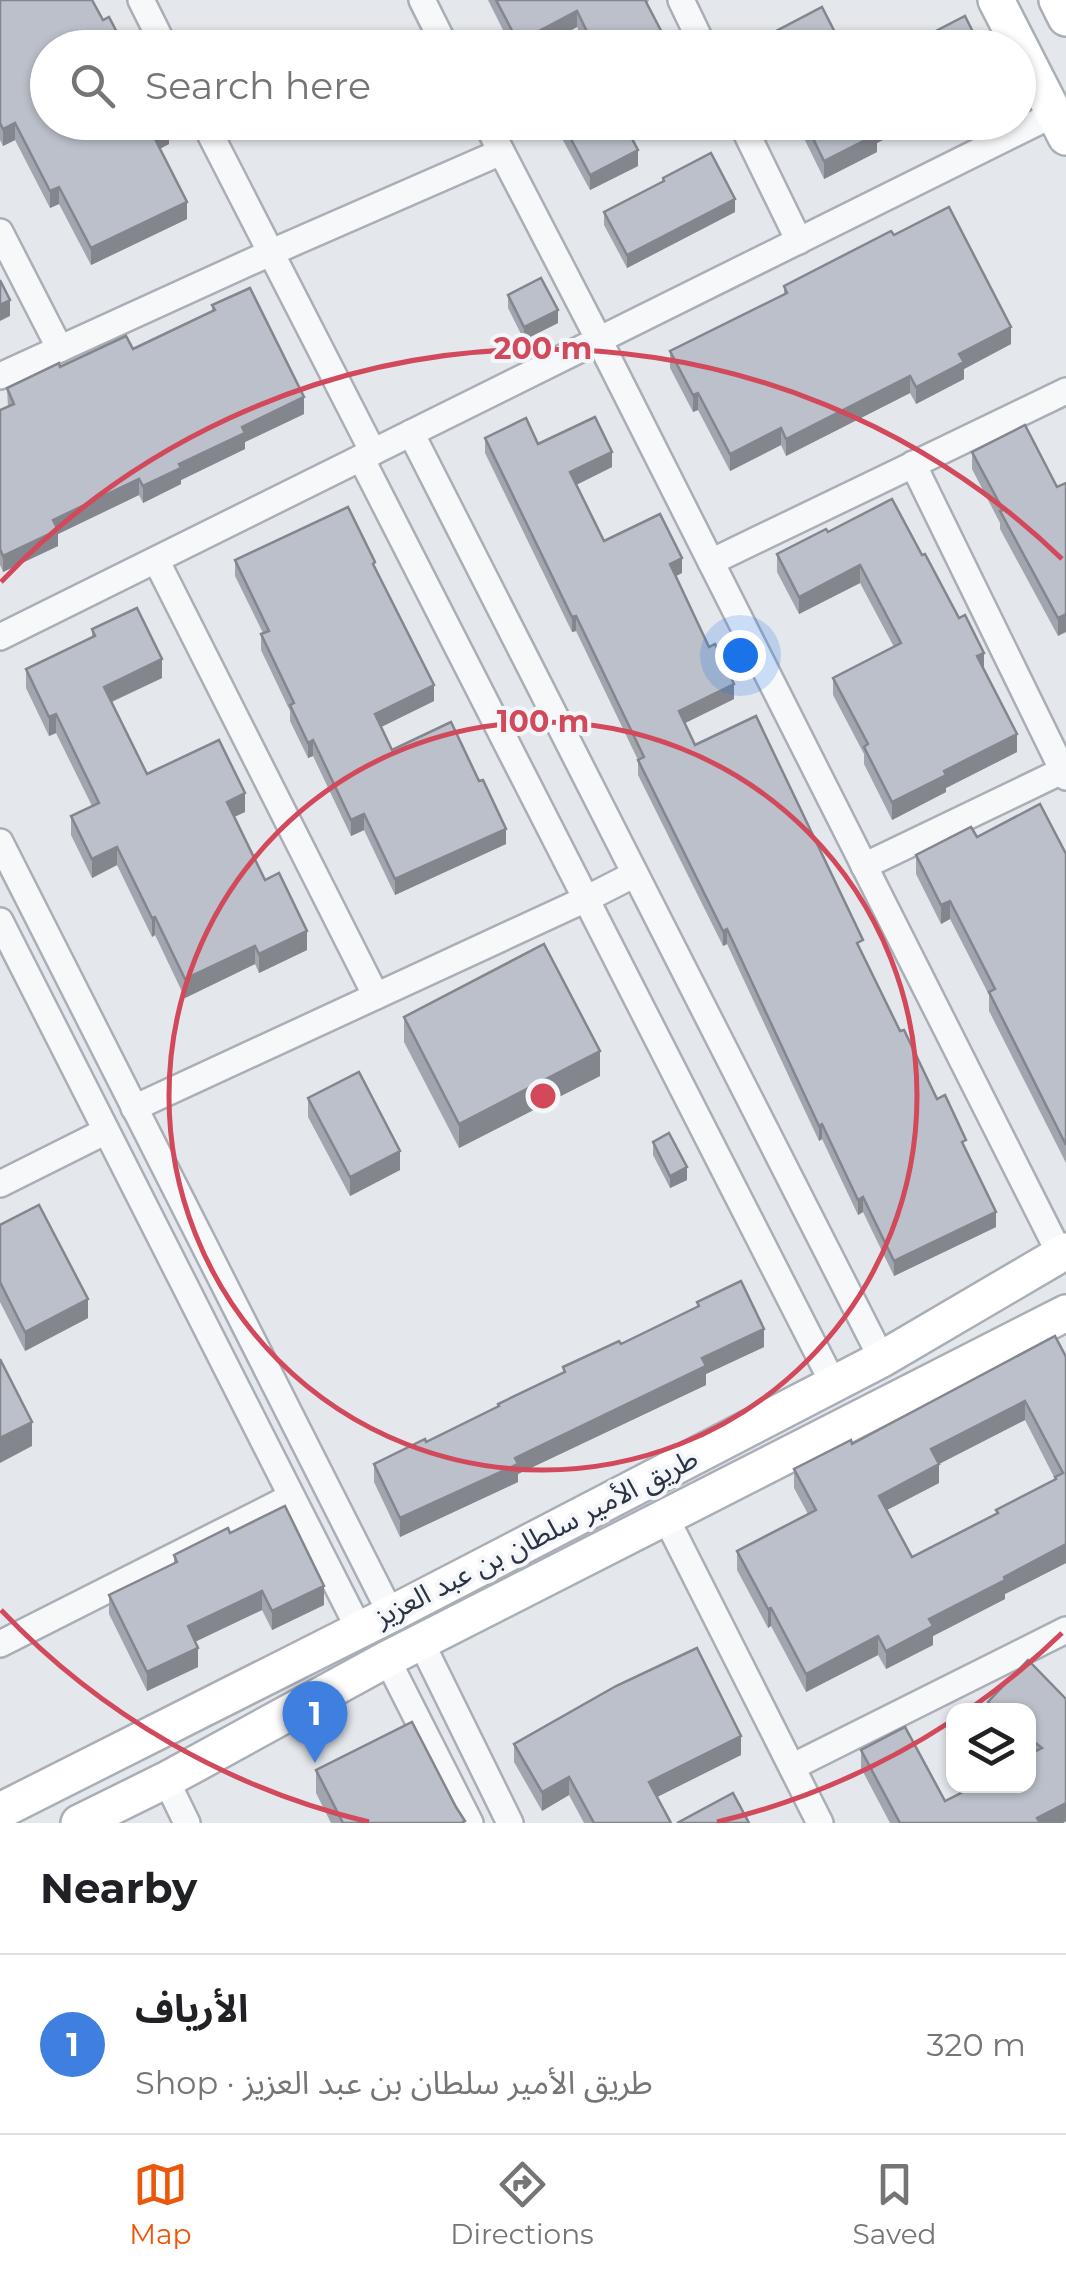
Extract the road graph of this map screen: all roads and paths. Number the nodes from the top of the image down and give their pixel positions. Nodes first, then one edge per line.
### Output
1 (141, 0) edge
2 (422, 0) edge
3 (681, 0) edge
4 (996, 0) edge
5 (1057, 0) edge
6 (1066, 18) edge
7 (156, 30) edge
8 (437, 30) edge
9 (695, 30) edge
10 (1011, 30) edge
11 (1036, 78) edge
12 (1060, 125) edge
13 (1036, 136) edge
14 (213, 140) edge
15 (495, 140) edge
16 (750, 140) edge
17 (1026, 140) edge
18 (501, 152) junction
19 (0, 232) edge
20 (799, 240) junction
21 (270, 253) junction
22 (599, 340) junction
23 (60, 348) junction
24 (0, 376) edge
25 (1066, 391) edge
26 (411, 434) junction
27 (367, 455) junction
28 (913, 464) junction
29 (156, 560) junction
30 (711, 562) junction
31 (0, 637) edge
32 (1065, 772) edge
33 (0, 842) edge
34 (864, 866) junction
35 (635, 874) junction
36 (586, 899) junction
37 (0, 920) edge
38 (376, 996) junction
39 (134, 1108) junction
40 (106, 1131) junction
41 (0, 1184) edge
42 (1063, 1253) edge
43 (1064, 1319) edge
44 (882, 1358) junction
45 (834, 1383) junction
46 (290, 1497) junction
47 (666, 1518) junction
48 (375, 1621) junction
49 (1066, 1630) edge
50 (421, 1642) junction
51 (0, 1644) edge
52 (387, 1659) junction
53 (792, 1767) junction
54 (166, 1780) junction
55 (0, 1811) edge
56 (79, 1823) edge
57 (187, 1823) edge
58 (470, 1823) edge
59 (510, 1823) edge
60 (820, 1823) edge

1 - 7 street
2 - 8 street
3 - 9 street
4 - 10 main road
5 - 6 main road
11 - 12 main road
12 - 13 street
14 - 21 street
15 - 18 street
16 - 20 street
17 - 20 street
18 - 21 street
18 - 22 street
19 - 23 street
20 - 22 street
21 - 23 street
21 - 27 street
22 - 26 street
22 - 30 street
23 - 24 street
25 - 28 street
26 - 27 street
26 - 35 street
27 - 29 street
27 - 36 street
28 - 30 street
28 - 32 street
29 - 31 street
29 - 38 street
30 - 34 street
32 - 34 street
33 - 39 street
34 - 42 street
35 - 36 street
35 - 44 street
36 - 38 street
36 - 45 street
37 - 40 street
38 - 39 street
39 - 48 street
40 - 41 street
40 - 46 street
42 - 44 main road, طريق الأمير سلطان بن عبد العزيز
43 - 47 main road, طريق الأمير سلطان بن عبد العزيز
44 - 45 main road, طريق الأمير سلطان بن عبد العزيز
45 - 48 main road, طريق الأمير سلطان بن عبد العزيز
46 - 48 street
46 - 51 street
47 - 50 main road, طريق الأمير سلطان بن عبد العزيز
47 - 53 street
48 - 55 main road, طريق الأمير سلطان بن عبد العزيز
49 - 53 street
50 - 52 main road, طريق الأمير سلطان بن عبد العزيز
50 - 59 street
52 - 54 main road, طريق الأمير سلطان بن عبد العزيز
52 - 58 street
53 - 60 street
54 - 56 main road, طريق الأمير سلطان بن عبد العزيز
54 - 57 street

